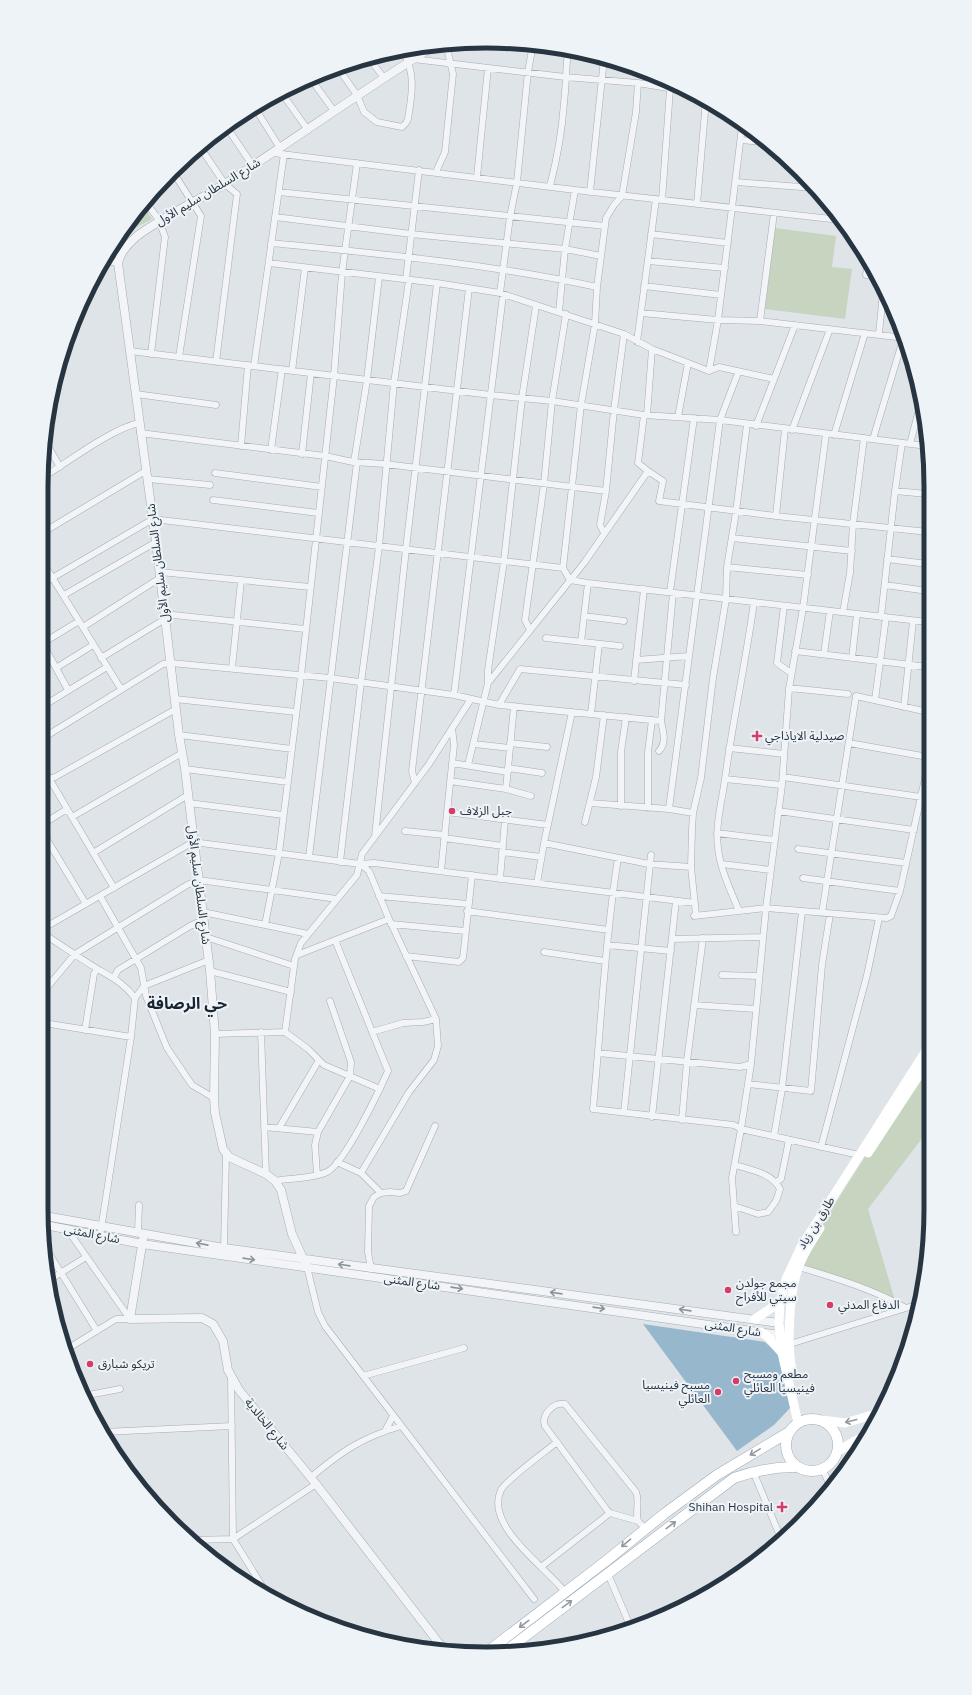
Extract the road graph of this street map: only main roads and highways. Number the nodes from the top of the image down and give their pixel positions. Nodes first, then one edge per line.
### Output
1 (924, 1054) edge
2 (924, 1068) edge
3 (780, 1302) junction
4 (755, 1320) road end
5 (790, 1326) junction
6 (761, 1332) road end
7 (782, 1337) junction
8 (872, 1415) edge
9 (822, 1420) junction
10 (800, 1422) junction
11 (789, 1432) junction
12 (858, 1440) edge
13 (838, 1451) junction
14 (795, 1467) junction
15 (512, 1646) edge
16 (494, 1647) edge

1 - 3 main road, طارق بن زياد
2 - 5 main road
3 - 4 main road
3 - 7 main road, طارق بن زياد
5 - 7 main road
5 - 7 main road
6 - 7 main road
7 - 10 main road
8 -> 9 main road
9 - 10 main road
9 - 13 main road
10 - 11 main road
11 - 14 main road
11 -> 16 main road
12 - 13 main road
13 - 14 main road
15 -> 14 main road

